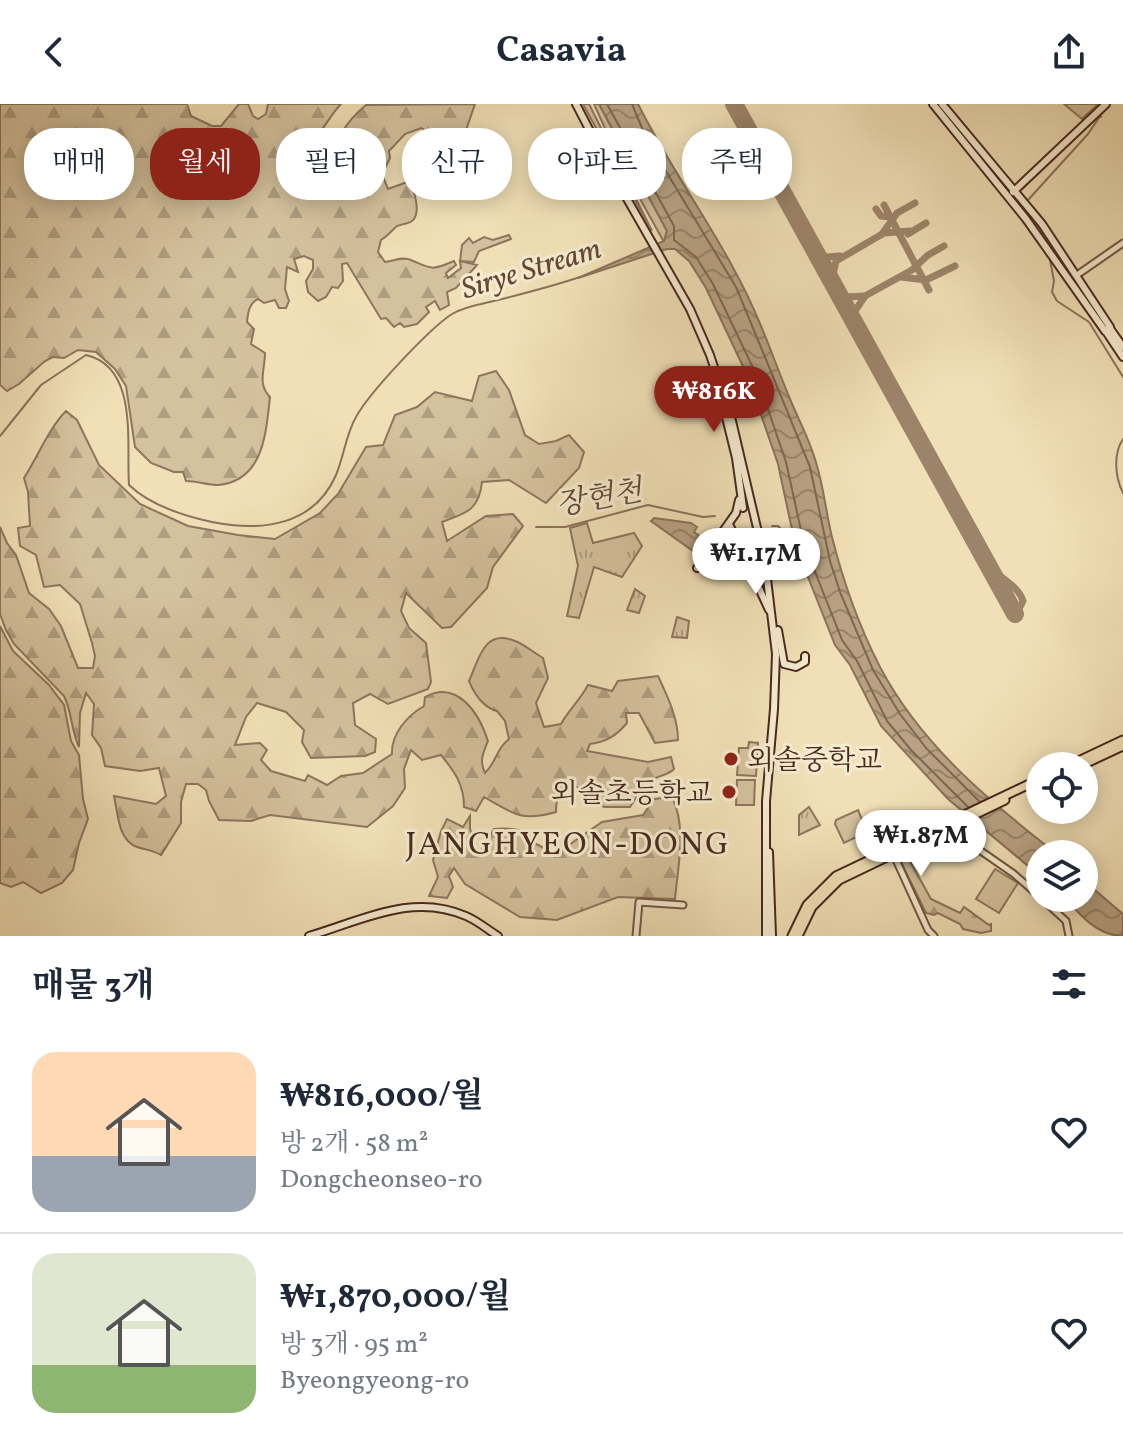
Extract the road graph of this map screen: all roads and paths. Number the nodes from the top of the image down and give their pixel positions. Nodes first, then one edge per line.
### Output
1 (578, 104) edge
2 (937, 104) edge
3 (1106, 104) edge
4 (991, 170) dead end
5 (1015, 191) junction
6 (1008, 197) junction
7 (1047, 239) tunnel mouth
8 (1122, 244) edge
9 (667, 265) junction
10 (1077, 275) junction
11 (1108, 329) junction
12 (1123, 347) edge
13 (710, 355) junction
14 (1123, 357) edge
15 (730, 433) junction
16 (743, 508) dead end
17 (728, 525) junction
18 (697, 568) dead end
19 (777, 624) junction
20 (775, 634) junction
21 (805, 656) dead end
22 (1123, 743) edge
23 (1098, 753) edge
24 (1098, 756) edge
25 (1026, 788) edge
26 (945, 826) junction
27 (892, 851) junction
28 (1026, 885) edge
29 (683, 905) dead end
30 (1056, 912) edge
31 (309, 936) edge
32 (498, 936) edge
33 (636, 936) edge
34 (766, 936) edge
35 (772, 936) edge
36 (795, 936) edge
37 (934, 936) edge
38 (1069, 936) edge

1 - 9 main road
2 - 4 main road
2 - 5 main road
2 - 6 main road
3 - 5 main road
5 - 6 main road
5 - 10 main road
6 - 11 main road
7 - 11 main road
8 - 10 street
9 - 13 main road
9 - 19 main road
10 - 11 main road
11 - 12 main road
11 - 14 main road
13 - 15 main road
13 - 20 main road
15 - 16 main road
15 - 17 main road
17 - 18 main road
17 - 20 main road
19 - 21 main road
19 - 35 main road
20 - 34 main road
22 - 23 main road
22 - 24 main road
25 - 26 main road
26 - 27 main road
26 - 28 street
27 - 36 main road
27 - 37 street
29 - 33 street
30 - 38 street
31 - 32 main road

